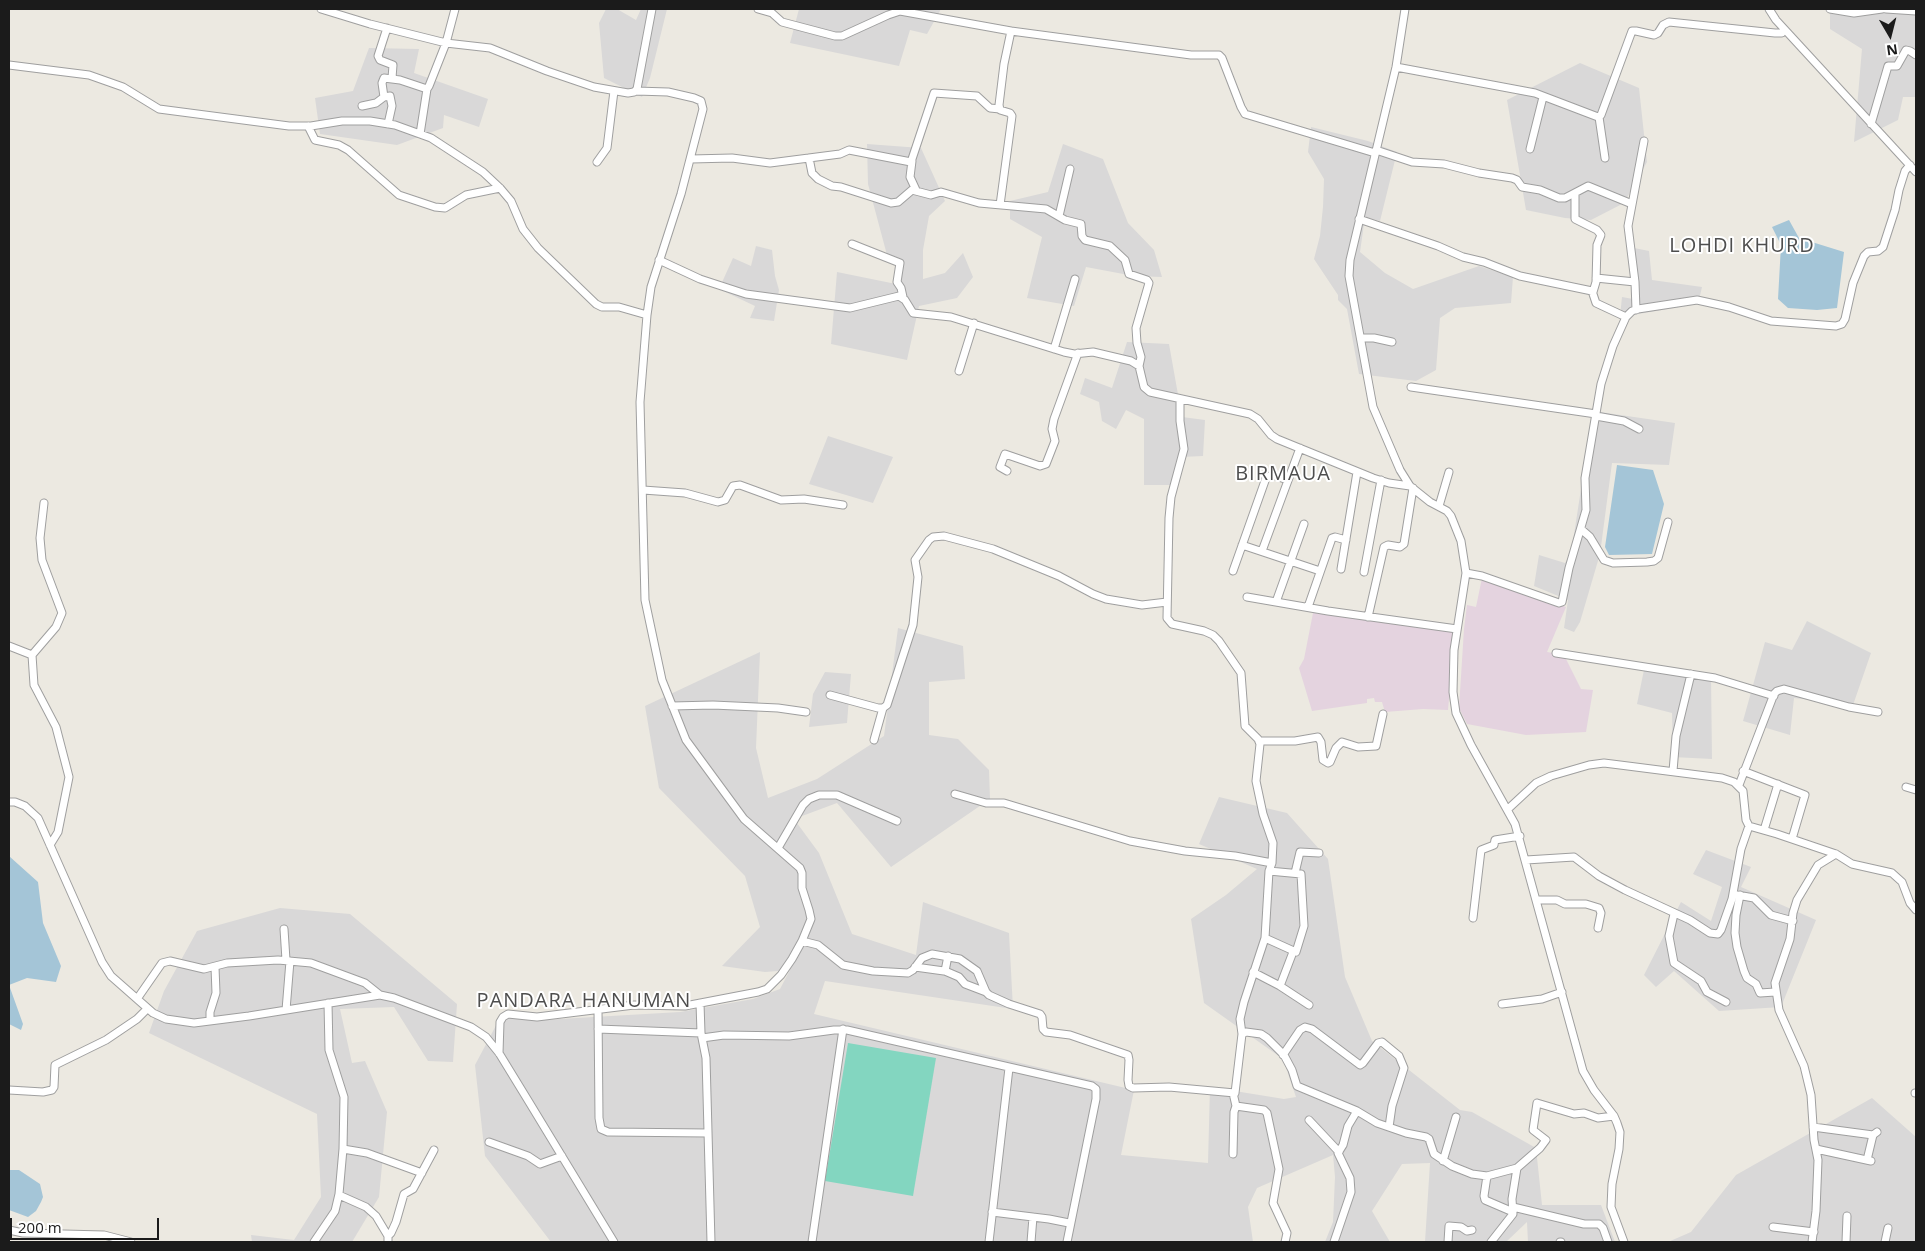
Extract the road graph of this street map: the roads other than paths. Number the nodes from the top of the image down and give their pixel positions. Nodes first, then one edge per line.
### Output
1 (321, 9) edge
2 (455, 9) edge
3 (652, 9) edge
4 (758, 9) edge
5 (1405, 9) edge
6 (1769, 9) edge
7 (1830, 9) edge
8 (1885, 9) edge
9 (900, 10) edge
10 (1916, 11) edge
11 (387, 28) junction
12 (1011, 31) junction
13 (1783, 31) junction
14 (446, 43) junction
15 (1916, 56) edge
16 (9, 65) edge
17 (1396, 67) junction
18 (392, 78) junction
19 (427, 89) junction
20 (614, 91) junction
21 (636, 91) junction
22 (384, 97) junction
23 (1543, 97) junction
24 (362, 106) dead end
25 (1000, 108) junction
26 (1599, 117) junction
27 (388, 124) junction
28 (1871, 124) junction
29 (308, 126) junction
30 (420, 134) junction
31 (1644, 141) dead end
32 (1530, 149) dead end
33 (1375, 152) junction
34 (809, 158) junction
35 (1605, 158) dead end
36 (691, 159) junction
37 (912, 161) junction
38 (597, 162) dead end
39 (1908, 168) junction
40 (1070, 169) dead end
41 (1916, 172) edge
42 (500, 188) junction
43 (916, 190) junction
44 (1575, 193) junction
45 (1632, 204) junction
46 (1000, 205) junction
47 (1059, 216) junction
48 (1359, 219) junction
49 (852, 244) dead end
50 (660, 260) junction
51 (1596, 278) junction
52 (1075, 279) dead end
53 (1635, 282) junction
54 (1593, 292) junction
55 (902, 297) junction
56 (1636, 310) junction
57 (647, 315) junction
58 (1626, 317) junction
59 (974, 323) junction
60 (1361, 338) junction
61 (1392, 342) dead end
62 (1054, 349) junction
63 (1078, 353) junction
64 (1139, 366) junction
65 (959, 371) dead end
66 (1411, 387) dead end
67 (1180, 399) junction
68 (1596, 415) junction
69 (1639, 429) dead end
70 (1300, 448) junction
71 (1007, 471) dead end
72 (1358, 472) junction
73 (1449, 472) dead end
74 (1288, 480) junction
75 (1381, 480) junction
76 (1411, 487) junction
77 (643, 490) junction
78 (44, 503) dead end
79 (843, 505) dead end
80 (1439, 506) junction
81 (1668, 522) dead end
82 (1304, 524) dead end
83 (1582, 530) junction
84 (1346, 540) junction
85 (1242, 545) junction
86 (1262, 551) junction
87 (1290, 560) junction
88 (1341, 569) dead end
89 (1233, 571) dead end
90 (1320, 571) junction
91 (1364, 572) dead end
92 (1466, 573) junction
93 (1248, 597) dead end
94 (1167, 602) junction
95 (1276, 602) junction
96 (1308, 607) junction
97 (1368, 616) junction
98 (1457, 629) junction
99 (9, 646) edge
100 (1556, 653) dead end
101 (32, 655) junction
102 (1691, 674) junction
103 (830, 695) dead end
104 (1774, 696) junction
105 (672, 706) junction
106 (883, 708) junction
107 (806, 712) dead end
108 (1878, 712) dead end
109 (1383, 714) dead end
110 (874, 740) dead end
111 (1260, 741) junction
112 (1673, 771) junction
113 (1743, 771) junction
114 (1778, 784) junction
115 (1739, 785) junction
116 (1906, 787) dead end
117 (1916, 790) edge
118 (955, 794) dead end
119 (9, 802) edge
120 (1508, 810) junction
121 (897, 821) dead end
122 (1749, 826) junction
123 (1764, 830) junction
124 (1520, 836) junction
125 (1792, 839) junction
126 (50, 845) junction
127 (778, 848) junction
128 (1319, 853) dead end
129 (1836, 854) junction
130 (1526, 860) junction
131 (1272, 862) junction
132 (1269, 871) junction
133 (1295, 873) junction
134 (1740, 895) junction
135 (1732, 899) junction
136 (1536, 900) junction
137 (1916, 910) edge
138 (1674, 914) junction
139 (1473, 918) dead end
140 (1793, 921) junction
141 (1598, 928) dead end
142 (284, 929) dead end
143 (1265, 938) junction
144 (802, 941) junction
145 (1293, 952) junction
146 (948, 956) junction
147 (288, 960) junction
148 (215, 967) junction
149 (915, 967) junction
150 (944, 971) junction
151 (1253, 972) junction
152 (1280, 986) junction
153 (986, 992) junction
154 (1562, 992) junction
155 (1775, 992) junction
156 (380, 996) junction
157 (137, 999) junction
158 (1726, 1002) dead end
159 (328, 1003) junction
160 (700, 1003) junction
161 (1502, 1004) dead end
162 (1309, 1006) dead end
163 (147, 1009) junction
164 (286, 1010) junction
165 (598, 1010) junction
166 (210, 1021) junction
167 (598, 1029) junction
168 (843, 1029) junction
169 (1242, 1034) junction
170 (702, 1035) junction
171 (498, 1053) junction
172 (1283, 1055) junction
173 (1009, 1068) junction
174 (9, 1090) edge
175 (1234, 1093) junction
176 (1236, 1106) junction
177 (1356, 1110) junction
178 (1614, 1116) junction
179 (1456, 1117) dead end
180 (1309, 1120) dead end
181 (1389, 1127) junction
182 (1813, 1127) junction
183 (707, 1133) junction
184 (489, 1142) dead end
185 (343, 1149) junction
186 (1816, 1149) junction
187 (434, 1150) dead end
188 (1339, 1152) junction
189 (1233, 1154) dead end
190 (562, 1156) junction
191 (1443, 1161) junction
192 (1517, 1168) junction
193 (422, 1173) junction
194 (1487, 1176) junction
195 (339, 1195) junction
196 (1513, 1209) junction
197 (992, 1212) junction
198 (1847, 1216) dead end
199 (1033, 1217) junction
200 (1069, 1223) junction
201 (1773, 1227) dead end
202 (1888, 1228) dead end
203 (9, 1230) edge
204 (1472, 1230) dead end
205 (1814, 1232) junction
206 (103, 1239) edge
207 (388, 1239) edge
208 (131, 1242) edge
209 (314, 1242) edge
210 (614, 1242) edge
211 (711, 1242) edge
212 (812, 1242) edge
213 (989, 1242) edge
214 (1031, 1242) edge
215 (1067, 1242) edge
216 (1286, 1242) edge
217 (1334, 1242) edge
218 (1448, 1242) edge
219 (1491, 1242) edge
220 (1608, 1242) edge
221 (1624, 1242) edge
222 (1812, 1242) edge
223 (1846, 1242) edge
224 (1885, 1242) edge

1 - 11 street
2 - 14 street
3 - 21 street
4 - 9 street
5 - 17 street
6 - 13 street
7 - 8 street
8 - 10 street
9 - 12 street
11 - 14 street
11 - 18 street
12 - 25 street
12 - 33 street
13 - 26 street
13 - 28 street
14 - 19 street
14 - 20 street
15 - 28 street
16 - 29 street
17 - 23 street
17 - 33 street
18 - 19 street
18 - 22 street
19 - 30 street
20 - 21 street
20 - 38 street
21 - 36 street
22 - 24 street
22 - 27 street
23 - 26 street
23 - 32 street
25 - 37 street
25 - 46 street
26 - 35 street
27 - 29 street
27 - 30 street
28 - 39 street
29 - 42 street
30 - 42 street
31 - 45 street
33 - 44 street
33 - 48 street
34 - 36 street
34 - 37 street
34 - 43 street
36 - 50 street
37 - 43 street
39 - 41 street
39 - 56 street
40 - 47 street
42 - 57 street
43 - 46 street
44 - 45 street
44 - 51 street
45 - 53 street
46 - 47 street
47 - 64 street
48 - 54 street
48 - 60 street
49 - 55 street
50 - 55 street
50 - 57 street
51 - 53 street
51 - 54 street
52 - 62 street
53 - 56 street
54 - 58 street
55 - 59 street
56 - 58 street
57 - 77 street
58 - 68 street
59 - 62 street
59 - 65 street
60 - 61 street
60 - 76 street
62 - 63 street
63 - 64 street
63 - 71 street
64 - 67 street
66 - 68 street
67 - 70 street
67 - 94 street
68 - 69 street
68 - 83 street
70 - 72 street
70 - 74 street
72 - 75 street
72 - 84 street
73 - 80 street
74 - 85 street
74 - 86 street
75 - 76 street
75 - 91 street
76 - 80 street
76 - 97 street
77 - 79 street
77 - 105 street
78 - 101 street
80 - 92 street
81 - 83 street
82 - 87 street
83 - 92 street
84 - 88 street
84 - 90 street
85 - 86 street
85 - 89 street
86 - 87 street
87 - 90 street
87 - 95 street
90 - 96 street
92 - 98 street
93 - 95 street
94 - 106 street
94 - 111 street
95 - 96 street
96 - 97 street
97 - 98 street
98 - 120 street
99 - 101 street
100 - 102 street
101 - 126 street
102 - 104 street
102 - 112 street
103 - 106 street
104 - 108 street
104 - 113 street
105 - 107 street
105 - 127 street
106 - 110 street
109 - 111 street
111 - 131 street
112 - 115 street
112 - 120 street
113 - 114 street
113 - 115 street
114 - 123 street
114 - 125 street
115 - 122 street
116 - 117 street
118 - 131 street
119 - 126 street
120 - 124 street
121 - 127 street
122 - 123 street
122 - 135 street
123 - 125 street
124 - 130 street
124 - 139 street
125 - 129 street
126 - 157 street
127 - 144 street
128 - 133 street
129 - 137 street
129 - 140 street
130 - 136 street
130 - 138 street
131 - 132 street
132 - 133 street
132 - 143 street
133 - 145 street
134 - 135 street
134 - 140 street
134 - 155 street
135 - 138 street
136 - 141 street
136 - 154 street
138 - 158 street
140 - 155 street
142 - 147 street
143 - 145 street
143 - 151 street
144 - 149 street
144 - 160 street
145 - 152 street
146 - 149 street
146 - 150 street
146 - 153 street
147 - 148 street
147 - 156 street
147 - 164 street
148 - 157 street
148 - 166 street
149 - 150 street
150 - 153 street
151 - 152 street
151 - 169 street
152 - 162 street
153 - 175 street
154 - 161 street
154 - 178 street
155 - 182 street
156 - 159 street
156 - 171 street
157 - 163 street
159 - 164 street
159 - 185 street
160 - 165 street
160 - 170 street
163 - 166 street
163 - 174 street
164 - 166 street
165 - 167 street
165 - 171 street
167 - 170 street
167 - 183 street
168 - 170 street
168 - 173 street
168 - 212 street
169 - 172 street
169 - 175 street
170 - 183 street
171 - 190 street
172 - 177 street
172 - 181 street
173 - 197 street
173 - 200 street
175 - 176 street
176 - 189 street
176 - 216 street
177 - 181 street
177 - 188 street
178 - 192 street
178 - 221 street
179 - 191 street
180 - 188 street
181 - 191 street
182 - 186 street
182 - 186 street
183 - 211 street
184 - 190 street
185 - 193 street
185 - 195 street
186 - 205 street
187 - 193 street
188 - 217 street
190 - 210 street
191 - 194 street
192 - 194 street
192 - 196 street
193 - 207 street
194 - 196 street
195 - 207 street
195 - 209 street
196 - 219 street
196 - 220 street
197 - 199 street
197 - 213 street
198 - 223 street
199 - 200 street
199 - 214 street
200 - 215 street
201 - 205 street
202 - 224 street
203 - 206 street
204 - 218 street
205 - 222 street
206 - 208 street

